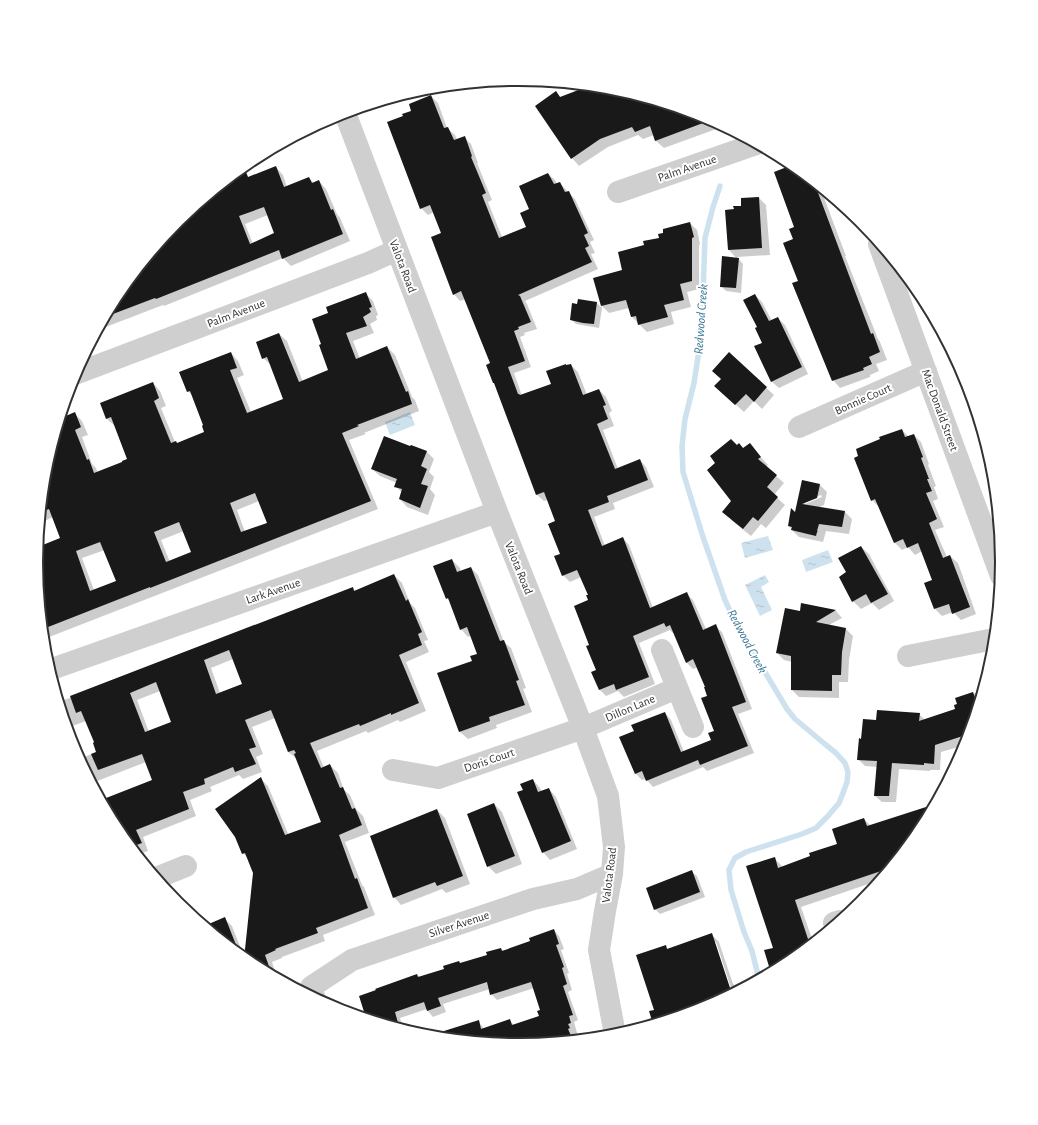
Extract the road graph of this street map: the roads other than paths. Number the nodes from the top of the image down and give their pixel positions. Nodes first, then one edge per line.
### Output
1 (347, 119) edge
2 (750, 146) edge
3 (618, 192) dead end
4 (397, 250) junction
5 (884, 257) edge
6 (83, 370) edge
7 (926, 371) junction
8 (799, 427) dead end
9 (497, 512) junction
10 (995, 559) edge
11 (988, 640) edge
12 (662, 650) dead end
13 (908, 656) dead end
14 (55, 668) edge
15 (677, 688) junction
16 (693, 727) dead end
17 (583, 728) junction
18 (394, 770) dead end
19 (186, 866) dead end
20 (612, 874) junction
21 (161, 876) edge
22 (314, 992) edge
23 (615, 1028) edge

1 - 4 street, Valota Road
2 - 3 street, Palm Avenue
4 - 6 street, Palm Avenue
4 - 9 street, Valota Road
5 - 7 street, Mac Donald Street
7 - 8 street, Bonnie Court
7 - 10 street, Mac Donald Street
9 - 14 street, Lark Avenue
9 - 17 street, Valota Road
11 - 13 street
12 - 15 street
15 - 16 street
15 - 17 street, Dillon Lane
17 - 18 street, Doris Court
17 - 20 street, Valota Road
19 - 21 street
20 - 22 street, Silver Avenue
20 - 23 street, Valota Road

